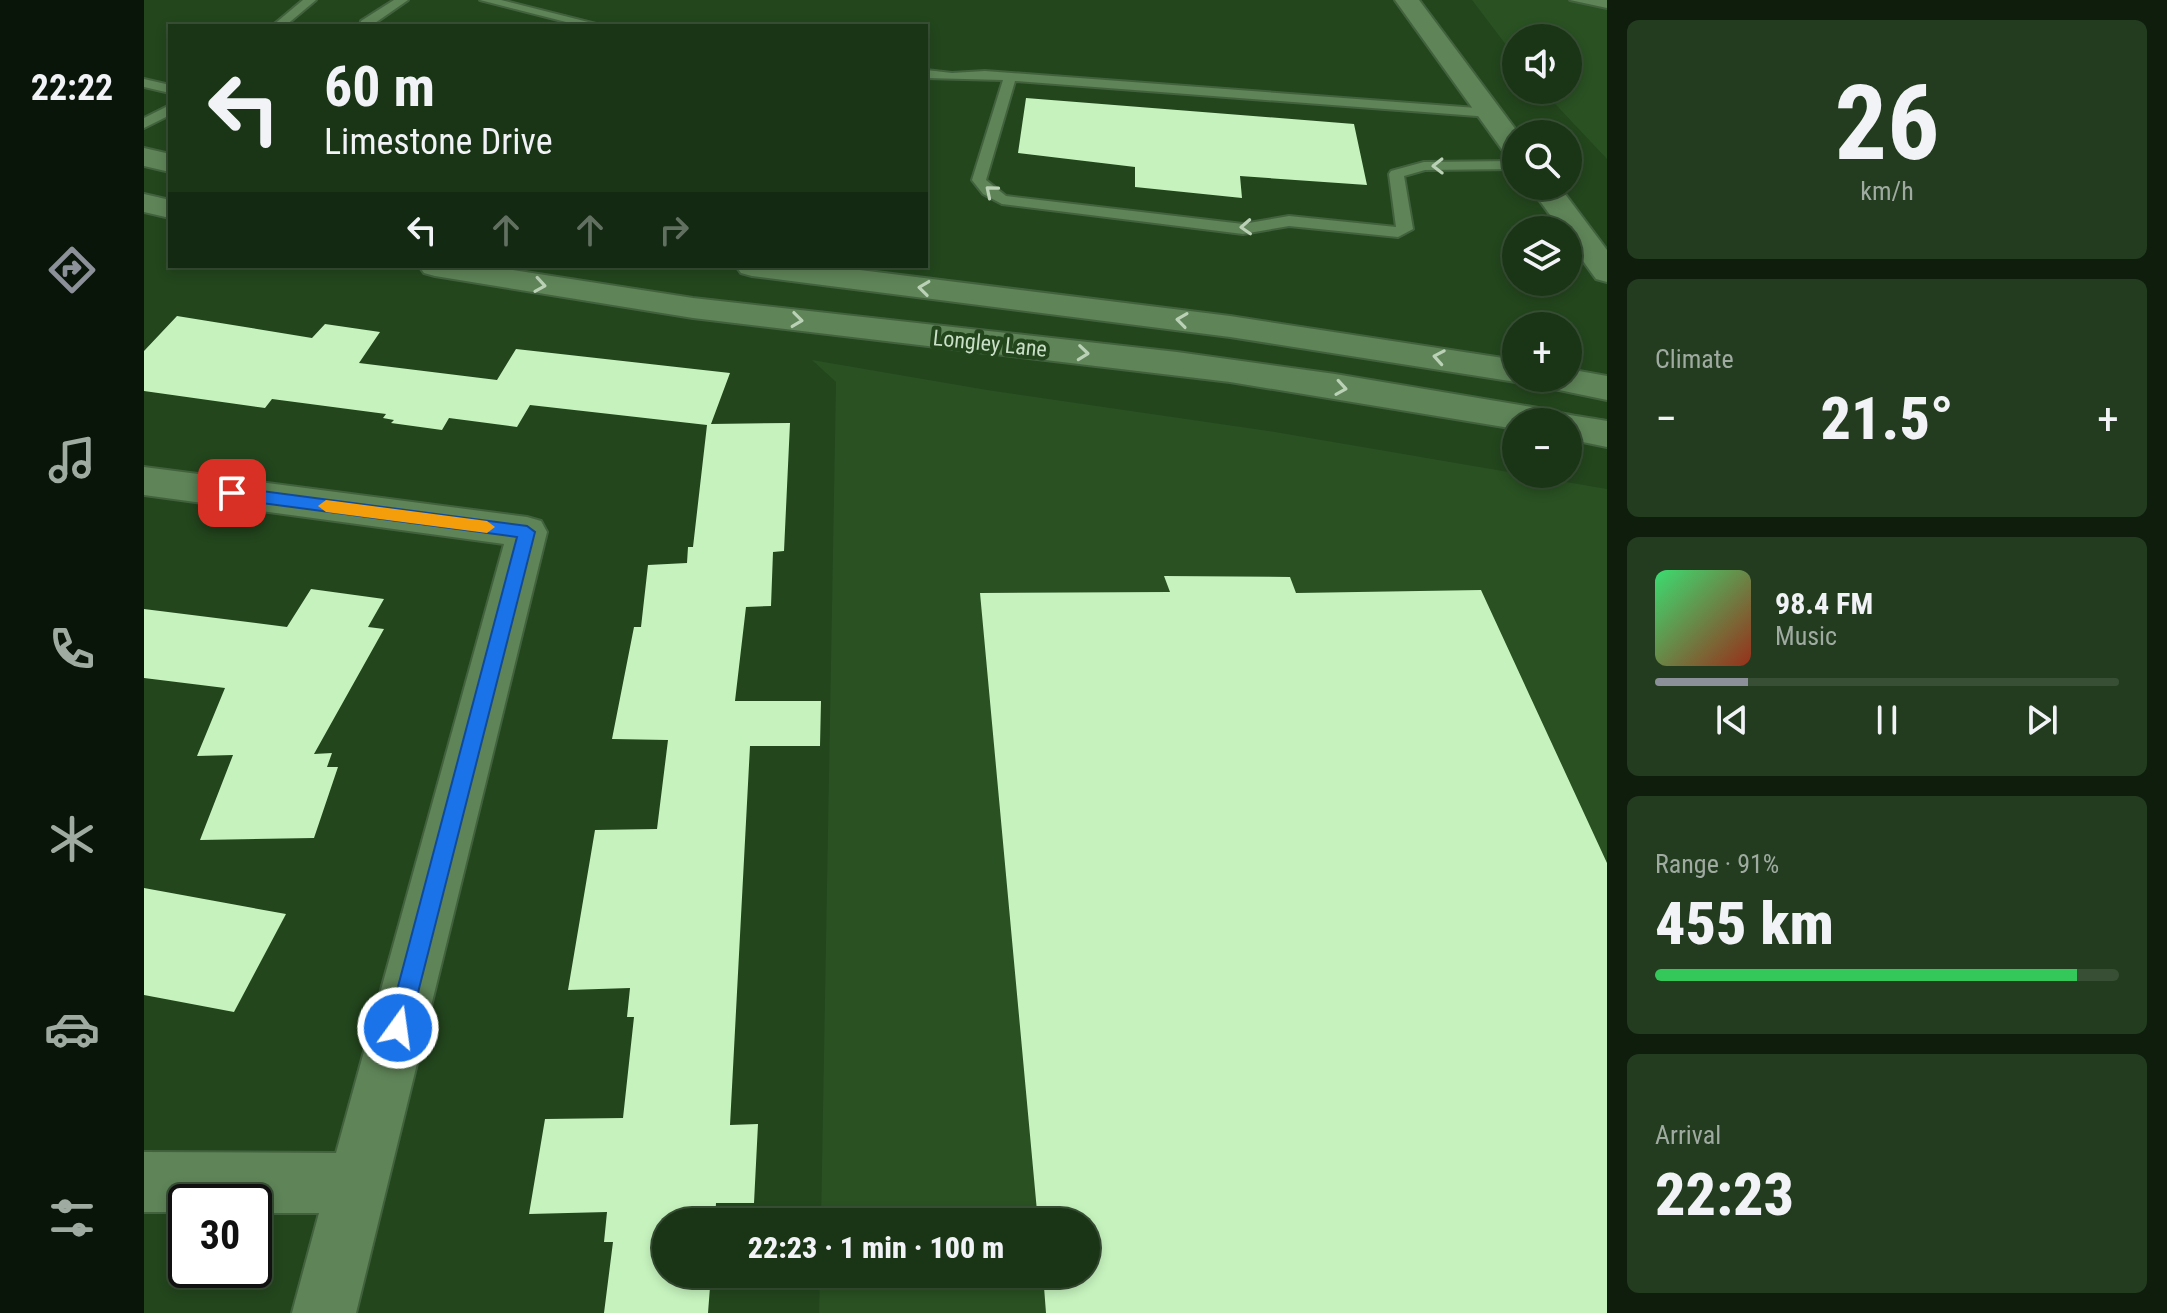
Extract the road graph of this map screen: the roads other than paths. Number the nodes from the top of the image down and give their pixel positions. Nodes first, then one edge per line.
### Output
1 (310, 0) edge
2 (402, 0) edge
3 (486, 0) edge
4 (1407, 0) edge
5 (1576, 0) edge
6 (1607, 4) edge
7 (280, 24) edge
8 (365, 24) edge
9 (589, 24) edge
10 (928, 74) edge
11 (1010, 77) junction
12 (144, 83) edge
13 (168, 89) edge
14 (168, 110) edge
15 (1490, 113) junction
16 (144, 124) edge
17 (1502, 130) edge
18 (144, 157) edge
19 (168, 163) edge
20 (1502, 165) edge
21 (1554, 200) edge
22 (144, 203) edge
23 (168, 209) edge
24 (144, 224) edge
25 (168, 227) edge
26 (447, 268) edge
27 (768, 268) edge
28 (1607, 272) edge
29 (1502, 369) edge
30 (1582, 383) edge
31 (1607, 388) edge
32 (1502, 415) edge
33 (1582, 429) edge
34 (1607, 434) edge
35 (144, 481) edge
36 (144, 1182) edge
37 (358, 1183) junction
38 (324, 1313) edge

1 - 7 lane
2 - 8 lane
3 - 9 lane
4 - 15 main road
5 - 6 lane
10 - 11 lane
11 - 15 lane
20 -> 11 lane
12 - 13 lane
14 - 16 lane
15 - 17 main road
18 - 19 main road
21 - 28 main road
22 - 23 main road
24 - 25 main road
26 -> 32 main road, Longley Lane
29 -> 27 main road, Longley Lane
30 - 31 main road
33 - 34 main road
35 - 37 main road
36 - 37 main road
37 - 38 main road

